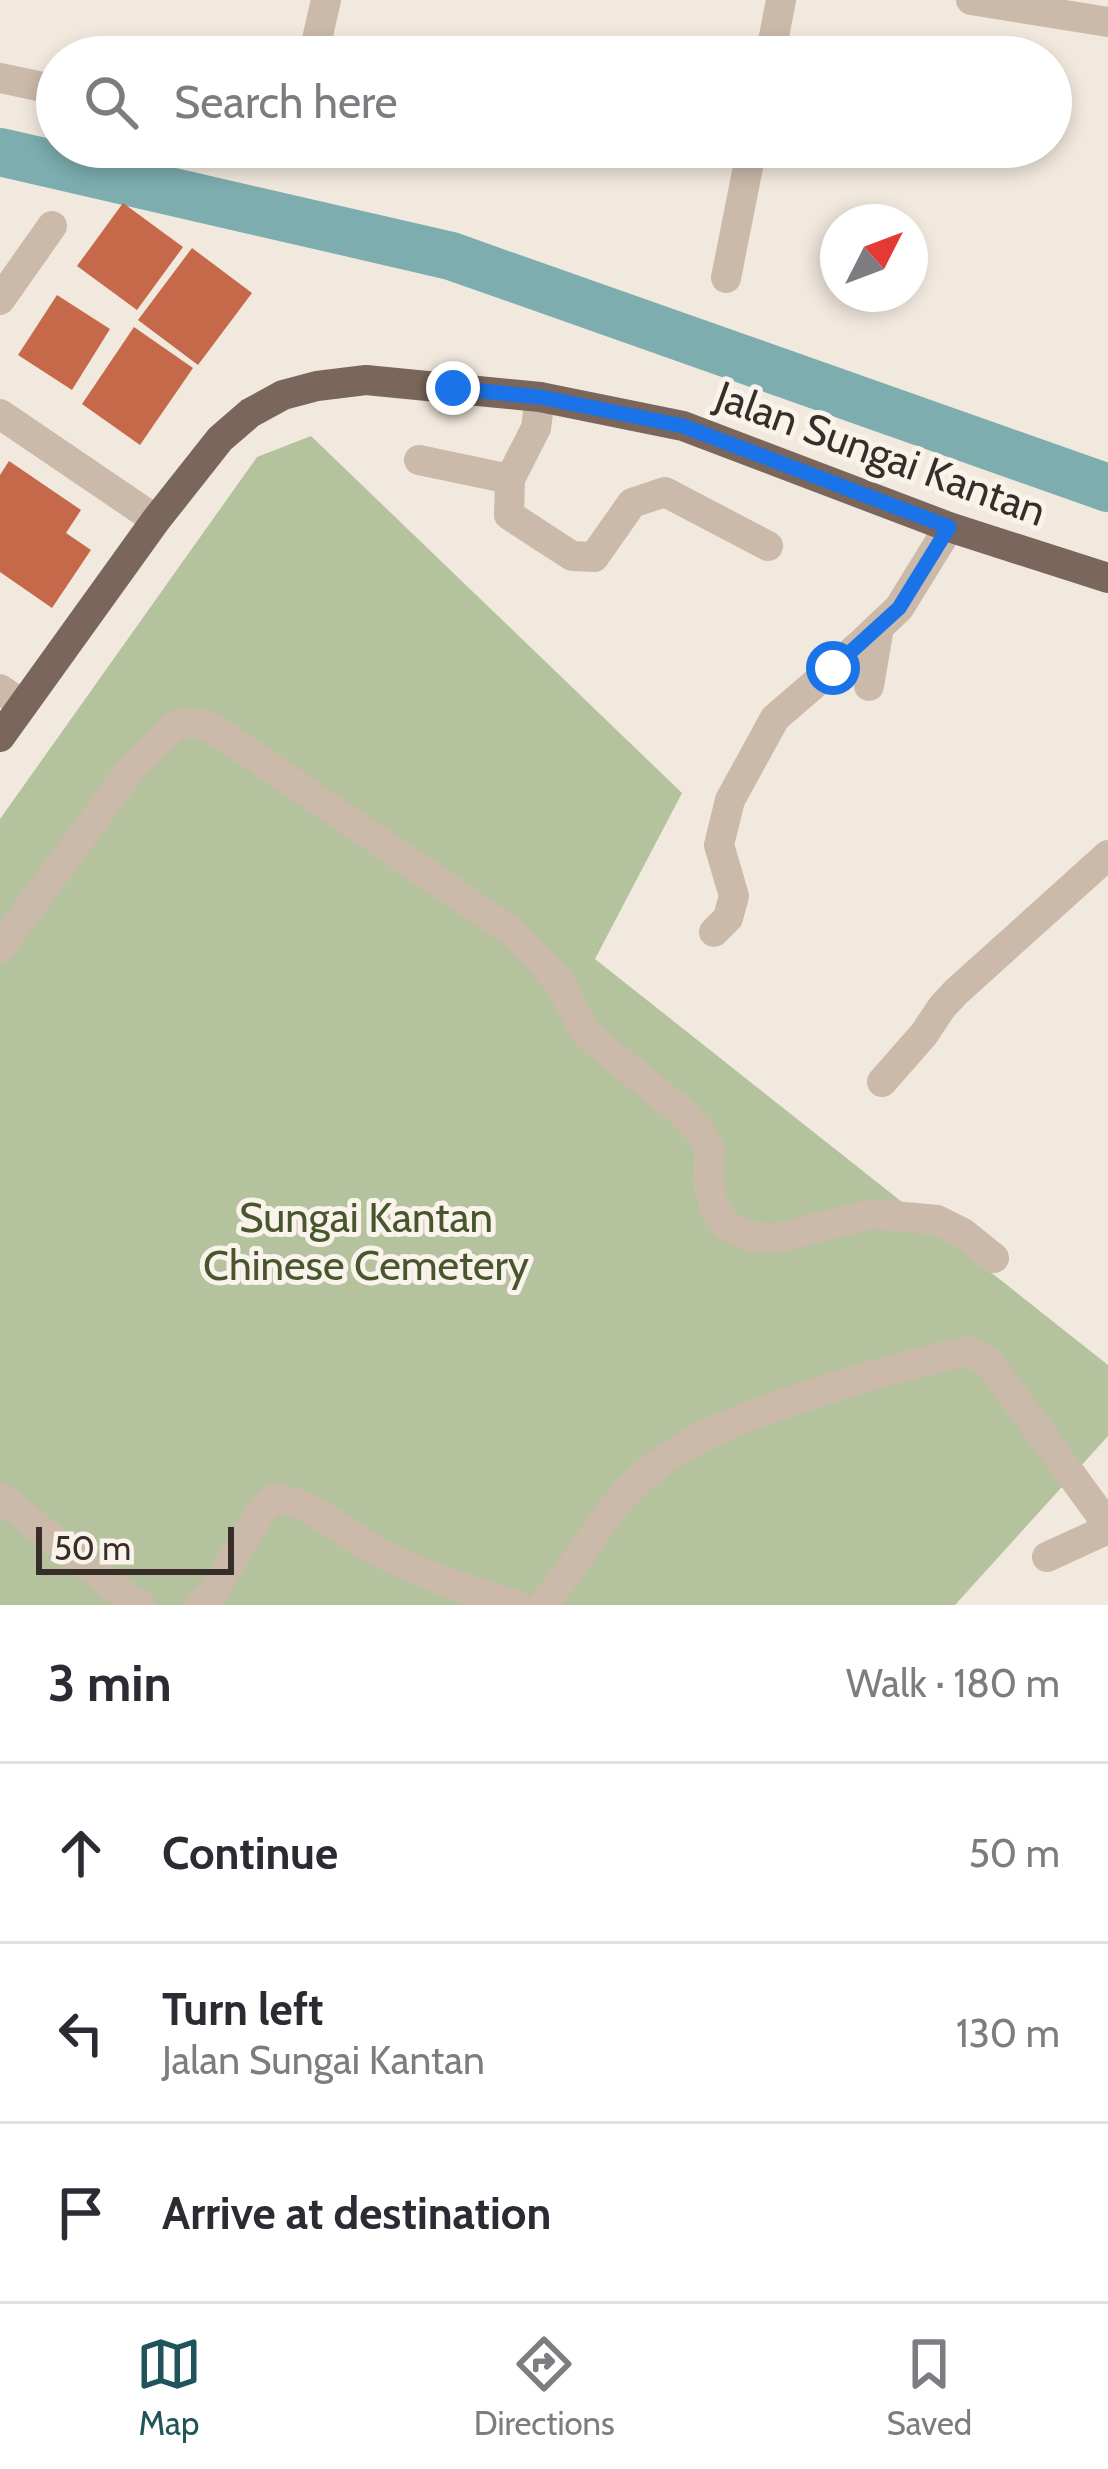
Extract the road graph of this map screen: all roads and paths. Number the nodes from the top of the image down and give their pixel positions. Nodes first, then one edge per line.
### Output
1 (326, 0) edge
2 (781, 0) edge
3 (987, 2) edge
4 (1108, 22) edge
5 (318, 36) edge
6 (774, 36) edge
7 (0, 78) edge
8 (36, 86) edge
9 (748, 168) edge
10 (52, 226) dead end
11 (726, 278) dead end
12 (0, 300) edge
13 (540, 397) junction
14 (0, 414) edge
15 (419, 460) dead end
16 (510, 479) junction
17 (156, 520) junction
18 (949, 527) junction
19 (768, 546) dead end
20 (1108, 578) edge
21 (879, 627) junction
22 (869, 686) dead end
23 (6, 715) edge
24 (1108, 855) edge
25 (714, 932) dead end
26 (0, 948) edge
27 (882, 1082) dead end
28 (994, 1258) dead end
29 (0, 1497) edge
30 (1108, 1527) edge
31 (1047, 1556) dead end
32 (141, 1605) edge
33 (199, 1605) edge
34 (517, 1605) edge
35 (542, 1605) edge

1 - 5 street
2 - 6 street
3 - 4 street
7 - 8 street
9 - 11 street
10 - 12 street
13 - 16 street
13 - 17 main road, Jalan Sungai Kantan
13 - 18 main road, Jalan Sungai Kantan
14 - 17 street
15 - 16 street
16 - 19 street
17 - 23 main road, Jalan Sungai Kantan
18 - 20 main road, Jalan Sungai Kantan
18 - 21 street
21 - 22 street
21 - 25 street
24 - 27 street
26 - 28 street
29 - 32 street
30 - 31 street
30 - 35 street
33 - 34 street

